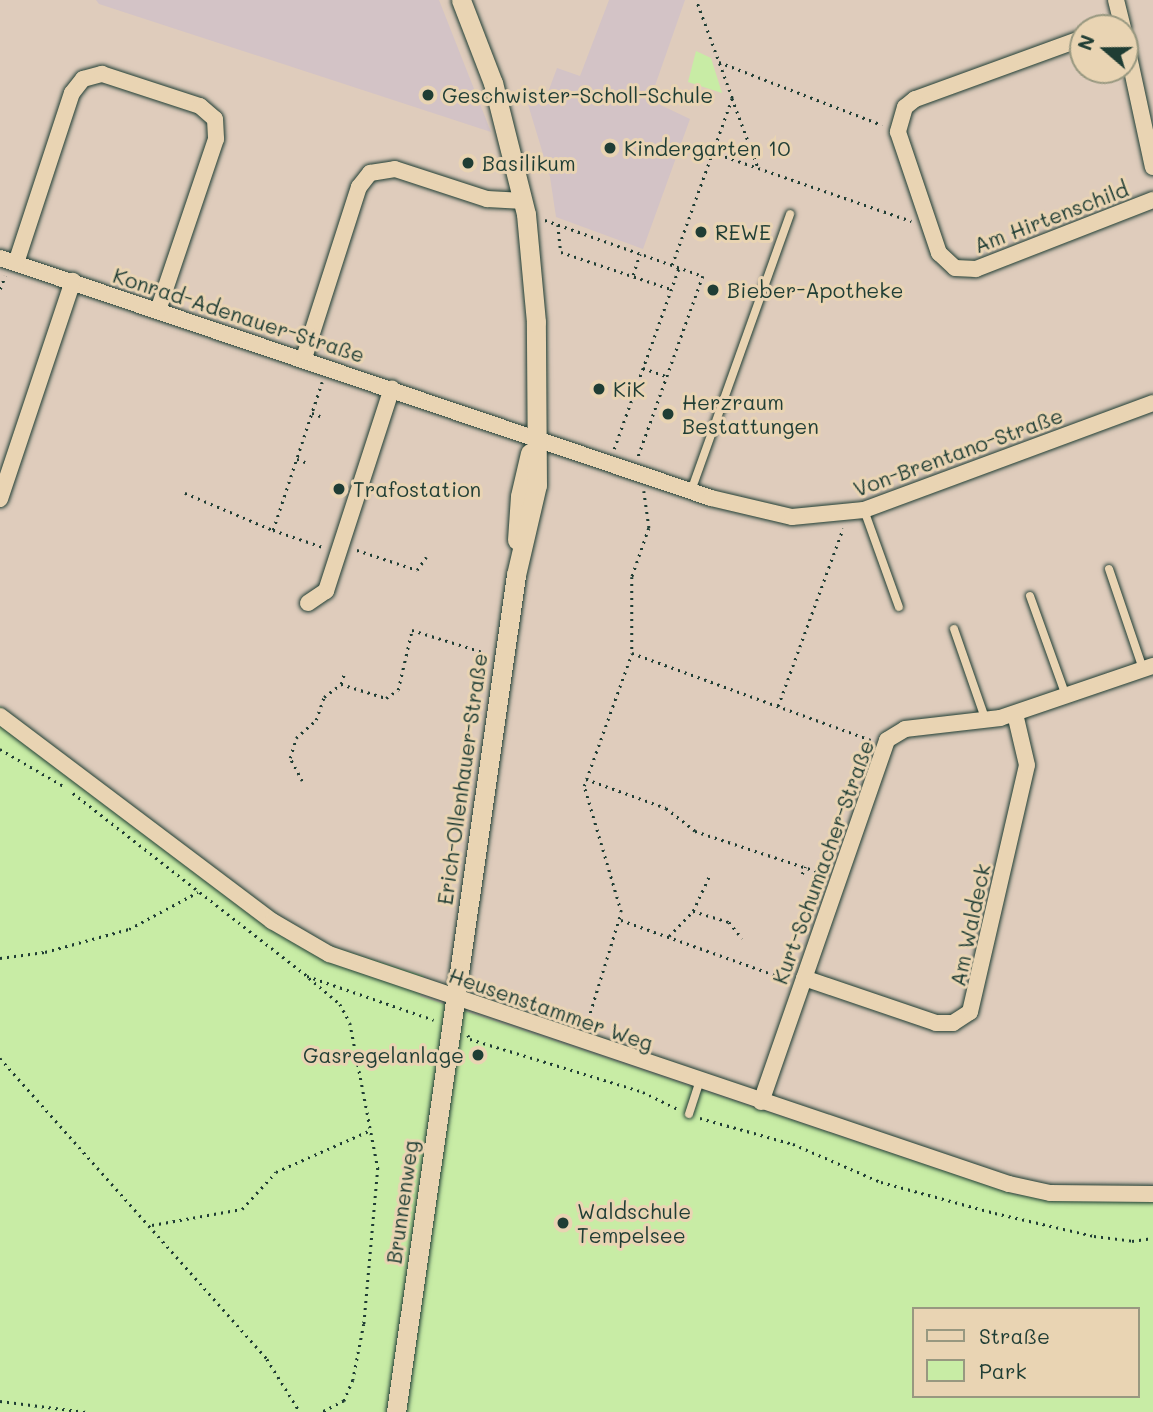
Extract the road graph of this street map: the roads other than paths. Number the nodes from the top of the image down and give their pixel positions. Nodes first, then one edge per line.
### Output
1 (461, 0) edge
2 (1069, 43) edge
3 (1133, 84) edge
4 (1153, 167) edge
5 (1153, 200) edge
6 (525, 207) junction
7 (790, 214) dead end
8 (8, 260) edge
9 (73, 281) junction
10 (158, 310) junction
11 (304, 358) junction
12 (392, 388) junction
13 (1153, 402) edge
14 (534, 435) junction
15 (691, 491) junction
16 (0, 499) edge
17 (864, 510) junction
18 (1109, 569) dead end
19 (1030, 596) dead end
20 (307, 603) dead end
21 (899, 607) dead end
22 (954, 629) dead end
23 (1148, 668) edge
24 (1066, 696) junction
25 (1015, 714) junction
26 (0, 716) edge
27 (986, 722) junction
28 (802, 981) junction
29 (453, 997) junction
30 (700, 1081) junction
31 (761, 1102) junction
32 (689, 1114) road end
33 (1153, 1194) edge
34 (396, 1412) edge

1 - 6 street, Erich-Ollenhauer-Straße
2 - 5 street, Am Hirtenschild
3 - 4 street
6 - 11 street
6 - 14 street, Erich-Ollenhauer-Straße
7 - 15 lane
8 - 9 street, Konrad-Adenauer-Straße
8 - 10 street
9 - 10 street, Konrad-Adenauer-Straße
9 - 16 street
10 - 11 street, Konrad-Adenauer-Straße
11 - 12 street, Konrad-Adenauer-Straße
12 - 14 street, Konrad-Adenauer-Straße
12 - 20 street
13 - 17 street, Von-Brentano-Straße
14 - 15 street, Von-Brentano-Straße
14 - 29 street, Erich-Ollenhauer-Straße
15 - 17 street, Von-Brentano-Straße
17 - 21 lane
18 - 23 lane
19 - 24 lane
22 - 27 lane
23 - 24 street, Kurt-Schumacher-Straße
24 - 25 street, Kurt-Schumacher-Straße
25 - 27 street, Kurt-Schumacher-Straße
25 - 28 street, Am Waldeck
26 - 29 street, Heusenstammer Weg
27 - 28 street, Kurt-Schumacher-Straße
28 - 31 street, Kurt-Schumacher-Straße
29 - 30 street, Heusenstammer Weg
29 - 34 street, Brunnenweg
30 - 31 street, Heusenstammer Weg
30 - 32 lane
31 - 33 street, Heusenstammer Weg

